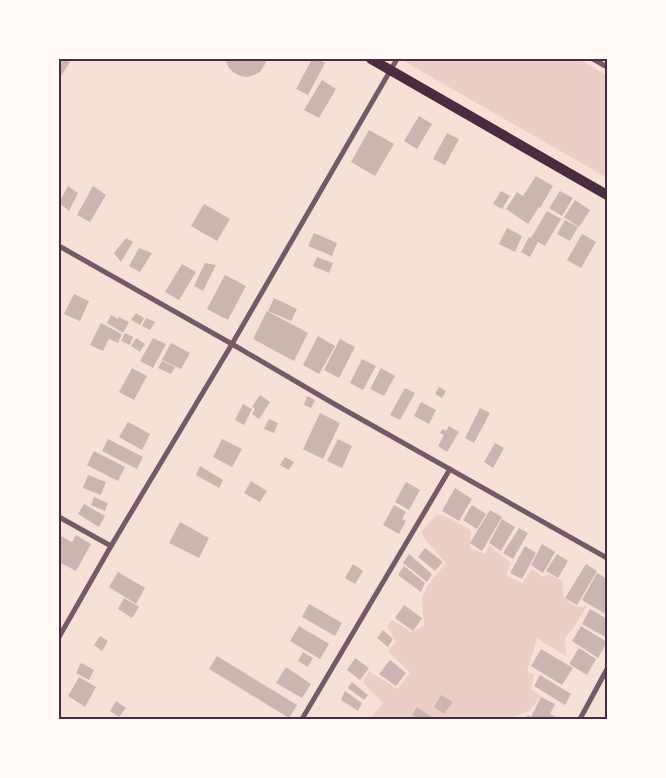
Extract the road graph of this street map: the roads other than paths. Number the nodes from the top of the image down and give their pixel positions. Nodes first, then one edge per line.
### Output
1 (371, 59) edge
2 (397, 59) edge
3 (593, 59) edge
4 (607, 67) edge
5 (390, 70) junction
6 (607, 195) edge
7 (59, 246) edge
8 (232, 344) junction
9 (450, 469) junction
10 (59, 517) edge
11 (111, 546) junction
12 (607, 558) edge
13 (59, 637) edge
14 (607, 669) edge
15 (302, 719) edge
16 (580, 719) edge

1 - 5 main road
2 - 5 street
3 - 4 street
5 - 6 main road
5 - 8 street
7 - 8 street
8 - 9 street
8 - 11 street
9 - 12 street
9 - 15 street
10 - 11 street
11 - 13 street
14 - 16 street

